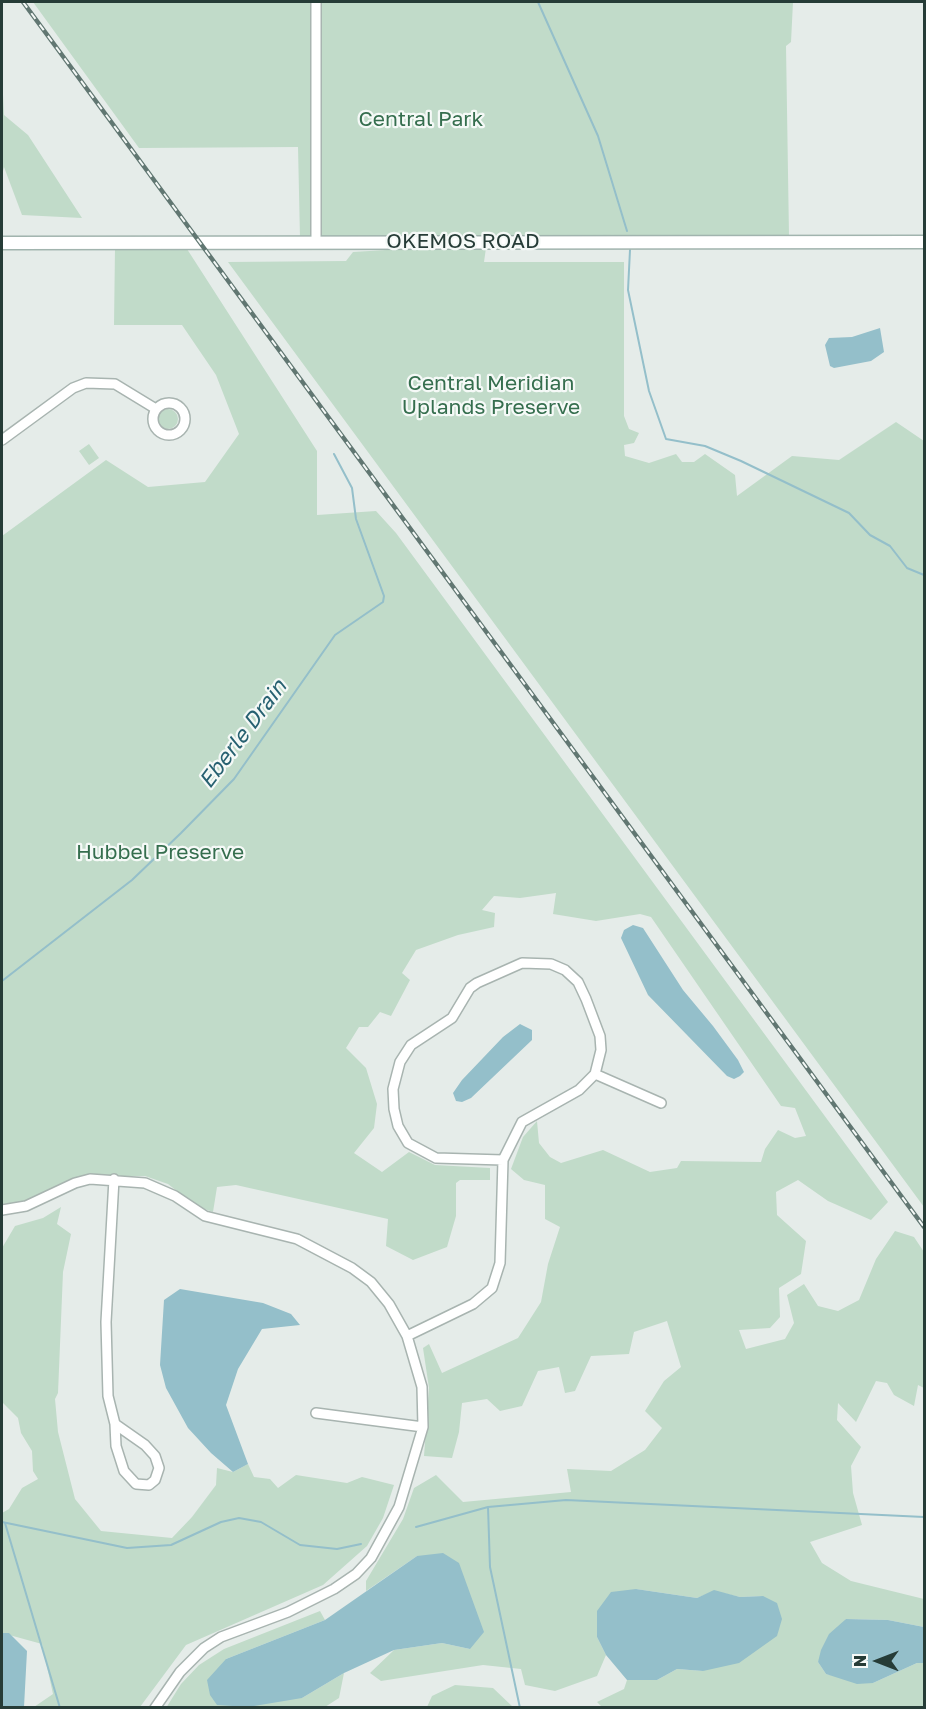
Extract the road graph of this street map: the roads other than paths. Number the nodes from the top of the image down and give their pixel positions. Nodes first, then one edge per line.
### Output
1 (316, 2) edge
2 (316, 242) junction
3 (924, 242) edge
4 (2, 243) edge
5 (156, 409) dead end
6 (2, 440) edge
7 (595, 1074) junction
8 (661, 1103) dead end
9 (503, 1160) junction
10 (114, 1179) junction
11 (2, 1210) edge
12 (407, 1336) junction
13 (316, 1413) dead end
14 (115, 1424) junction
15 (423, 1427) junction
16 (155, 1707) edge

1 - 2 street
2 - 3 street, OKEMOS ROAD
2 - 4 street, OKEMOS ROAD
5 - 6 street
7 - 8 street
7 - 9 street
7 - 9 street
9 - 12 street
10 - 11 street
10 - 12 street
10 - 14 street
12 - 15 street
13 - 15 street
14 - 14 street
15 - 16 street

